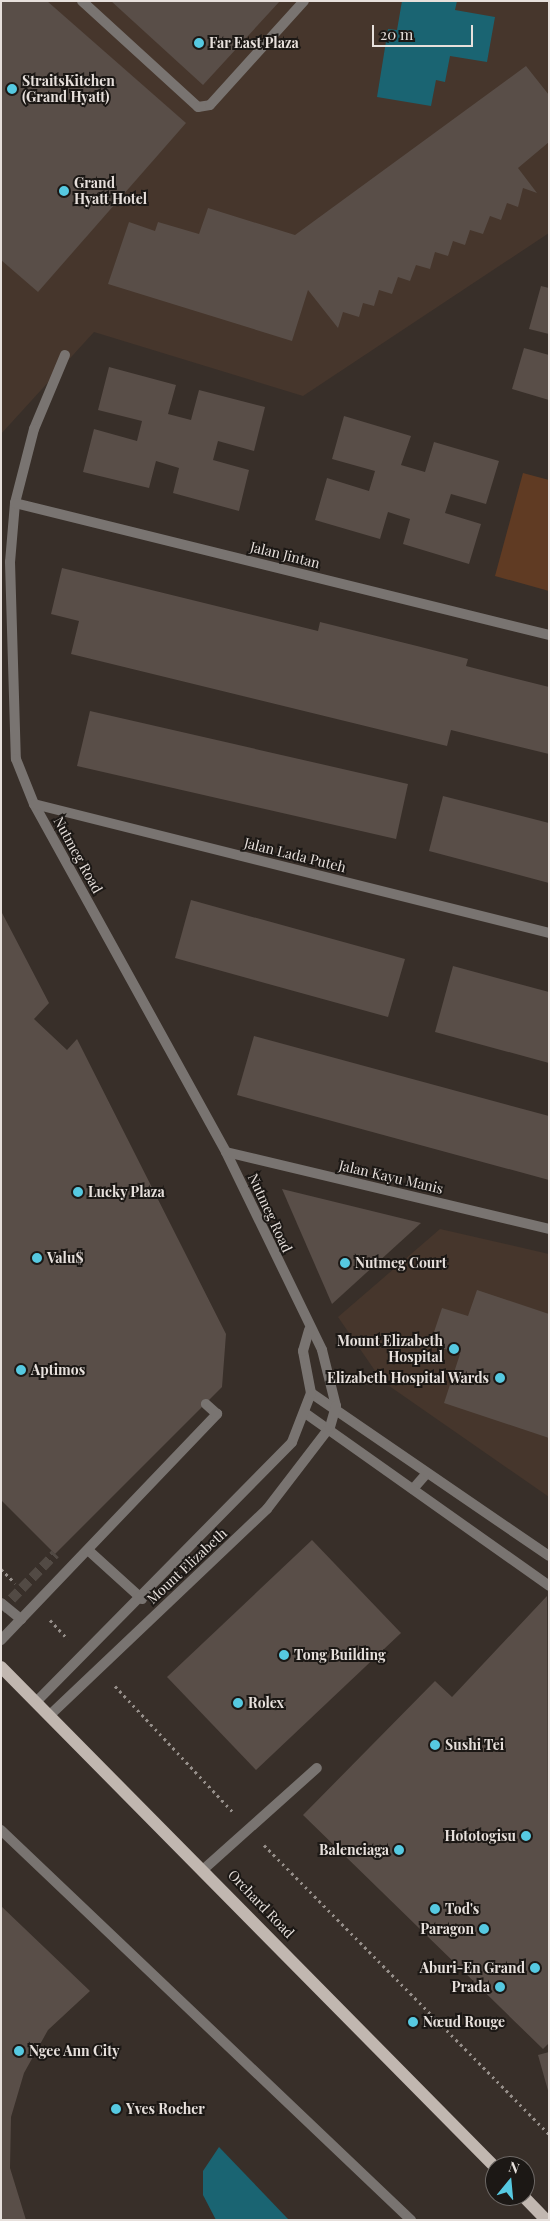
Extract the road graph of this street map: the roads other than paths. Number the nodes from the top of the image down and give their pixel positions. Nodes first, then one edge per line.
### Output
1 (82, 1) edge
2 (304, 1) edge
3 (65, 355) dead end
4 (15, 503) junction
5 (549, 635) edge
6 (34, 804) junction
7 (549, 933) edge
8 (226, 1152) junction
9 (549, 1228) edge
10 (309, 1330) junction
11 (311, 1393) junction
12 (206, 1404) dead end
13 (336, 1406) junction
14 (305, 1413) junction
15 (330, 1427) junction
16 (426, 1474) junction
17 (413, 1489) junction
18 (88, 1550) junction
19 (549, 1556) edge
20 (549, 1586) edge
21 (142, 1599) junction
22 (1, 1602) edge
23 (21, 1619) junction
24 (1, 1640) edge
25 (1, 1667) edge
26 (37, 1701) junction
27 (51, 1714) junction
28 (317, 1768) dead end
29 (1, 1830) edge
30 (205, 1868) junction
31 (485, 2157) edge
32 (533, 2206) edge
33 (411, 2220) edge
34 (546, 2220) edge

1 - 2 street
3 - 4 street, Nutmeg Road
4 - 5 street, Jalan Jintan
4 - 6 street, Nutmeg Road
6 - 7 street, Jalan Lada Puteh
6 - 8 street, Nutmeg Road
8 - 9 street, Jalan Kayu Manis
8 - 10 street, Nutmeg Road
10 - 11 street
10 - 13 street, Nutmeg Road
11 - 13 street
11 - 14 street, Mount Elizabeth
12 - 18 street
13 - 15 street, Mount Elizabeth
13 - 16 street
14 - 15 street
14 - 21 street, Mount Elizabeth
15 - 17 street
15 - 27 street, Mount Elizabeth
16 - 17 street
16 - 19 street
17 - 20 street
18 - 21 street
18 - 23 street
21 - 26 street, Mount Elizabeth
22 - 23 street
23 - 24 street
25 - 26 main road, Orchard Road
26 - 27 main road, Orchard Road
27 - 30 main road, Orchard Road
28 - 30 street
29 - 33 street
30 - 31 main road, Orchard Road
32 - 34 main road

